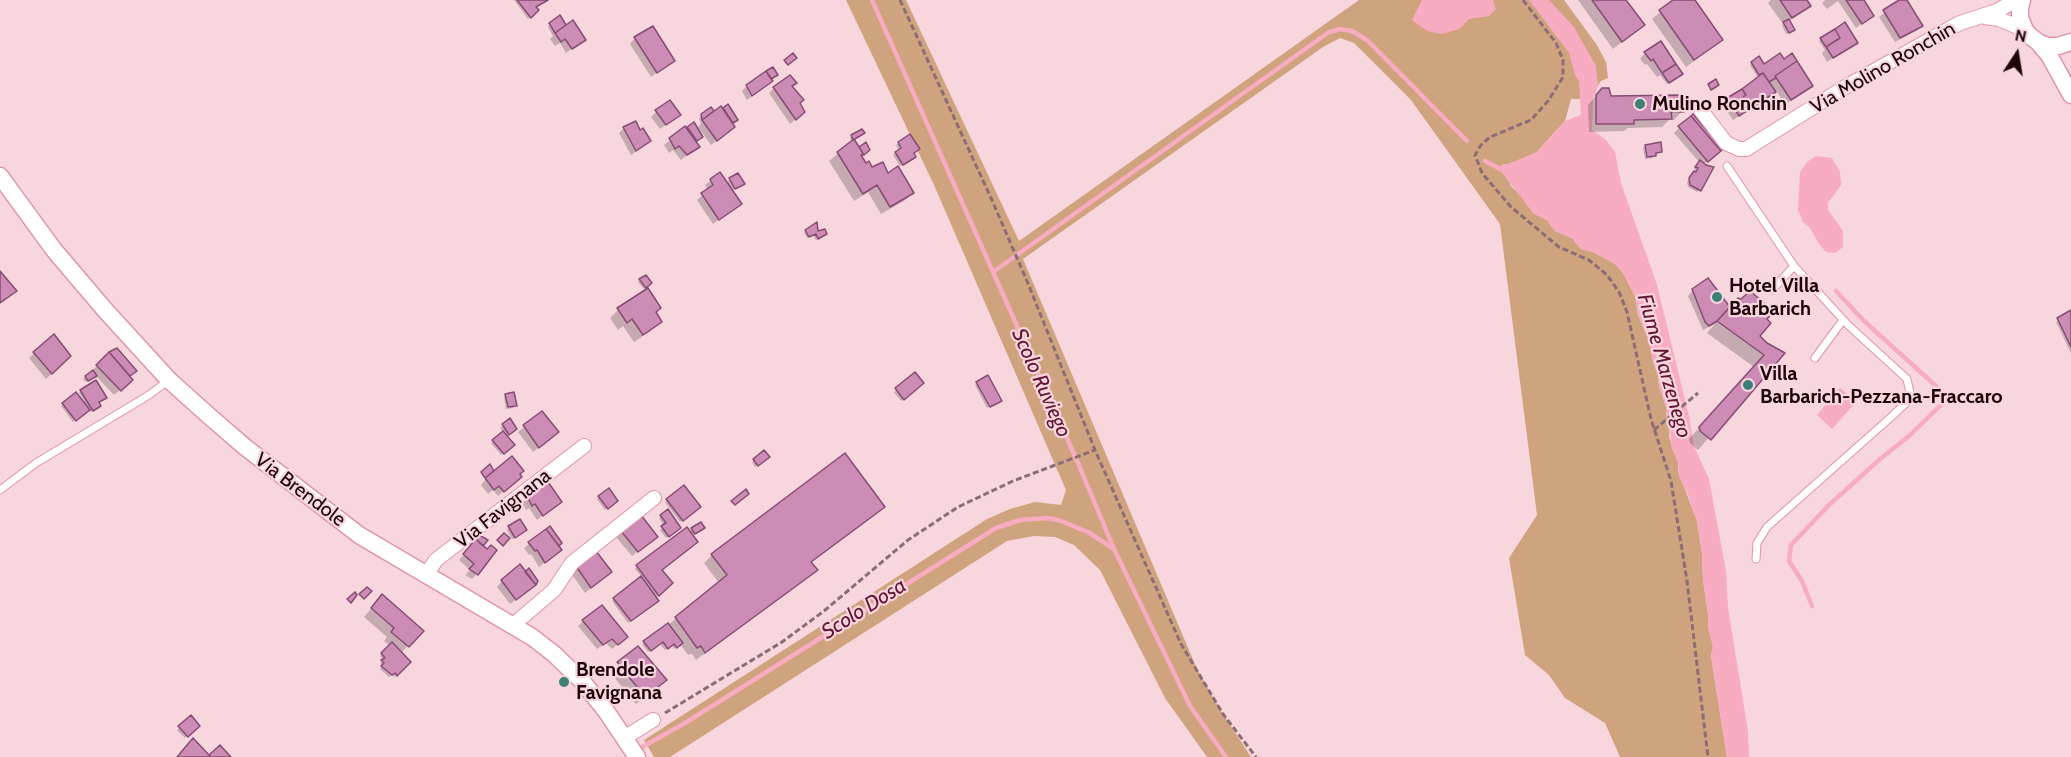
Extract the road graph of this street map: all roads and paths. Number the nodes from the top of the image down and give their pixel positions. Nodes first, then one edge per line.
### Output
1 (900, 0) edge
2 (1523, 0) edge
3 (2016, 0) edge
4 (2022, 0) edge
5 (1986, 17) junction
6 (2025, 30) junction
7 (2038, 42) junction
8 (2071, 42) edge
9 (2071, 95) edge
10 (1700, 109) dead end
11 (1727, 166) dead end
12 (0, 176) edge
13 (1794, 266) junction
14 (1773, 290) dead end
15 (1843, 320) junction
16 (1815, 358) dead end
17 (169, 380) junction
18 (1698, 393) dead end
19 (1654, 430) junction
20 (584, 447) dead end
21 (1095, 450) junction
22 (0, 490) edge
23 (654, 498) dead end
24 (1756, 559) dead end
25 (426, 575) junction
26 (513, 625) junction
27 (653, 720) joint
28 (631, 748) edge
29 (1256, 757) edge
30 (1708, 757) edge

1 - 21 path
2 - 19 path
3 - 5 street, Via Molino Ronchin
4 - 6 street
5 - 6 street
5 - 10 street, Via Molino Ronchin
6 - 7 street
7 - 8 street
7 - 9 street
11 - 13 lane
12 - 17 street, Via Brendole
13 - 14 lane
13 - 15 lane
15 - 16 lane
15 - 24 lane
17 - 22 lane
17 - 25 street, Via Brendole
18 - 19 path
19 - 30 path
20 - 25 street, Via Favignana
21 - 27 path
21 - 29 path
23 - 26 street
25 - 26 street, Via Brendole
26 - 28 street, Via Brendole
27 - 28 street

